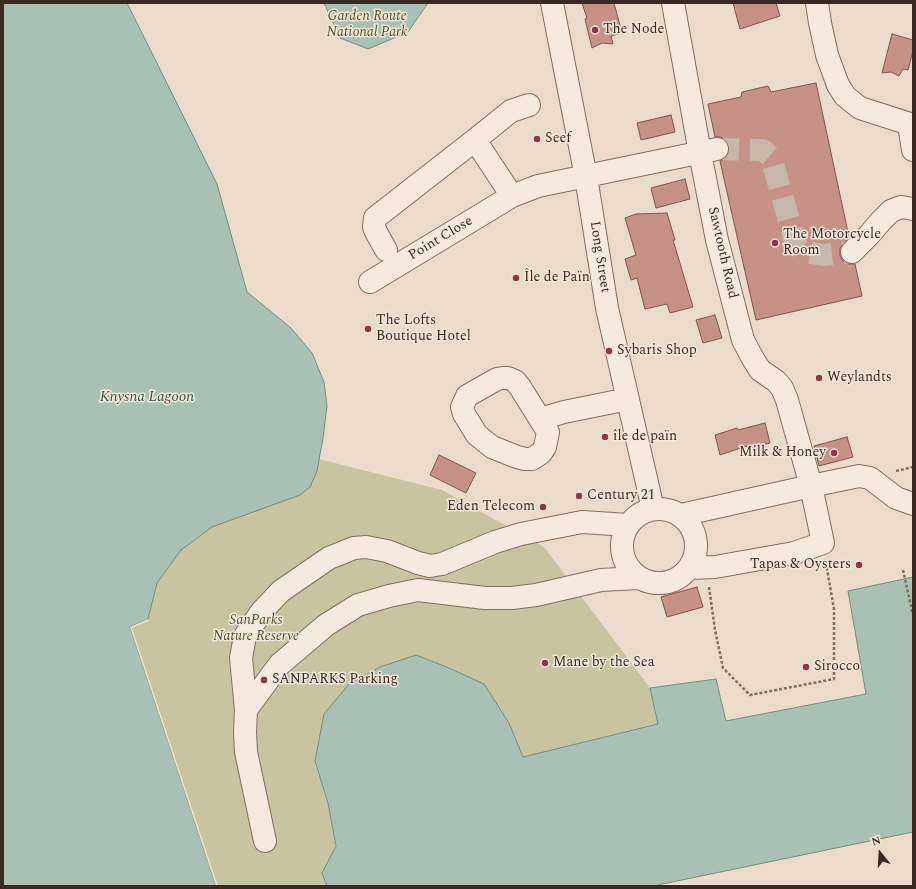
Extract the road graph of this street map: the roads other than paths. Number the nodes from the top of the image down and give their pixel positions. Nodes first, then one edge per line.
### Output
1 (552, 3) edge
2 (673, 3) edge
3 (817, 3) edge
4 (529, 104) dead end
5 (911, 125) edge
6 (475, 140) junction
7 (913, 150) edge
8 (708, 151) junction
9 (586, 177) junction
10 (512, 196) junction
11 (913, 209) edge
12 (386, 250) dead end
13 (852, 252) tunnel mouth
14 (370, 282) dead end
15 (628, 399) junction
16 (540, 419) dead end
17 (811, 486) junction
18 (913, 504) edge
19 (653, 509) junction
20 (681, 515) junction
21 (628, 525) junction
22 (691, 568) junction
23 (638, 578) junction
24 (246, 710) junction
25 (265, 841) dead end

1 - 9 street, Long Street
2 - 8 street, Sawtooth Road
3 - 5 street
4 - 6 street, Point Close
5 - 7 street
6 - 10 street
6 - 12 street, Point Close
8 - 9 street, Point Close
8 - 17 street, Sawtooth Road
9 - 10 street, Point Close
9 - 15 street, Long Street
10 - 14 street, Point Close
11 - 13 street
15 - 16 street
15 - 19 street, Long Street
17 - 18 street
17 - 20 street
17 - 22 street, Sawtooth Road
19 - 20 street
19 - 21 street
20 - 22 street
21 - 23 street
21 - 24 street
22 - 23 street
23 - 24 street
24 - 25 street

